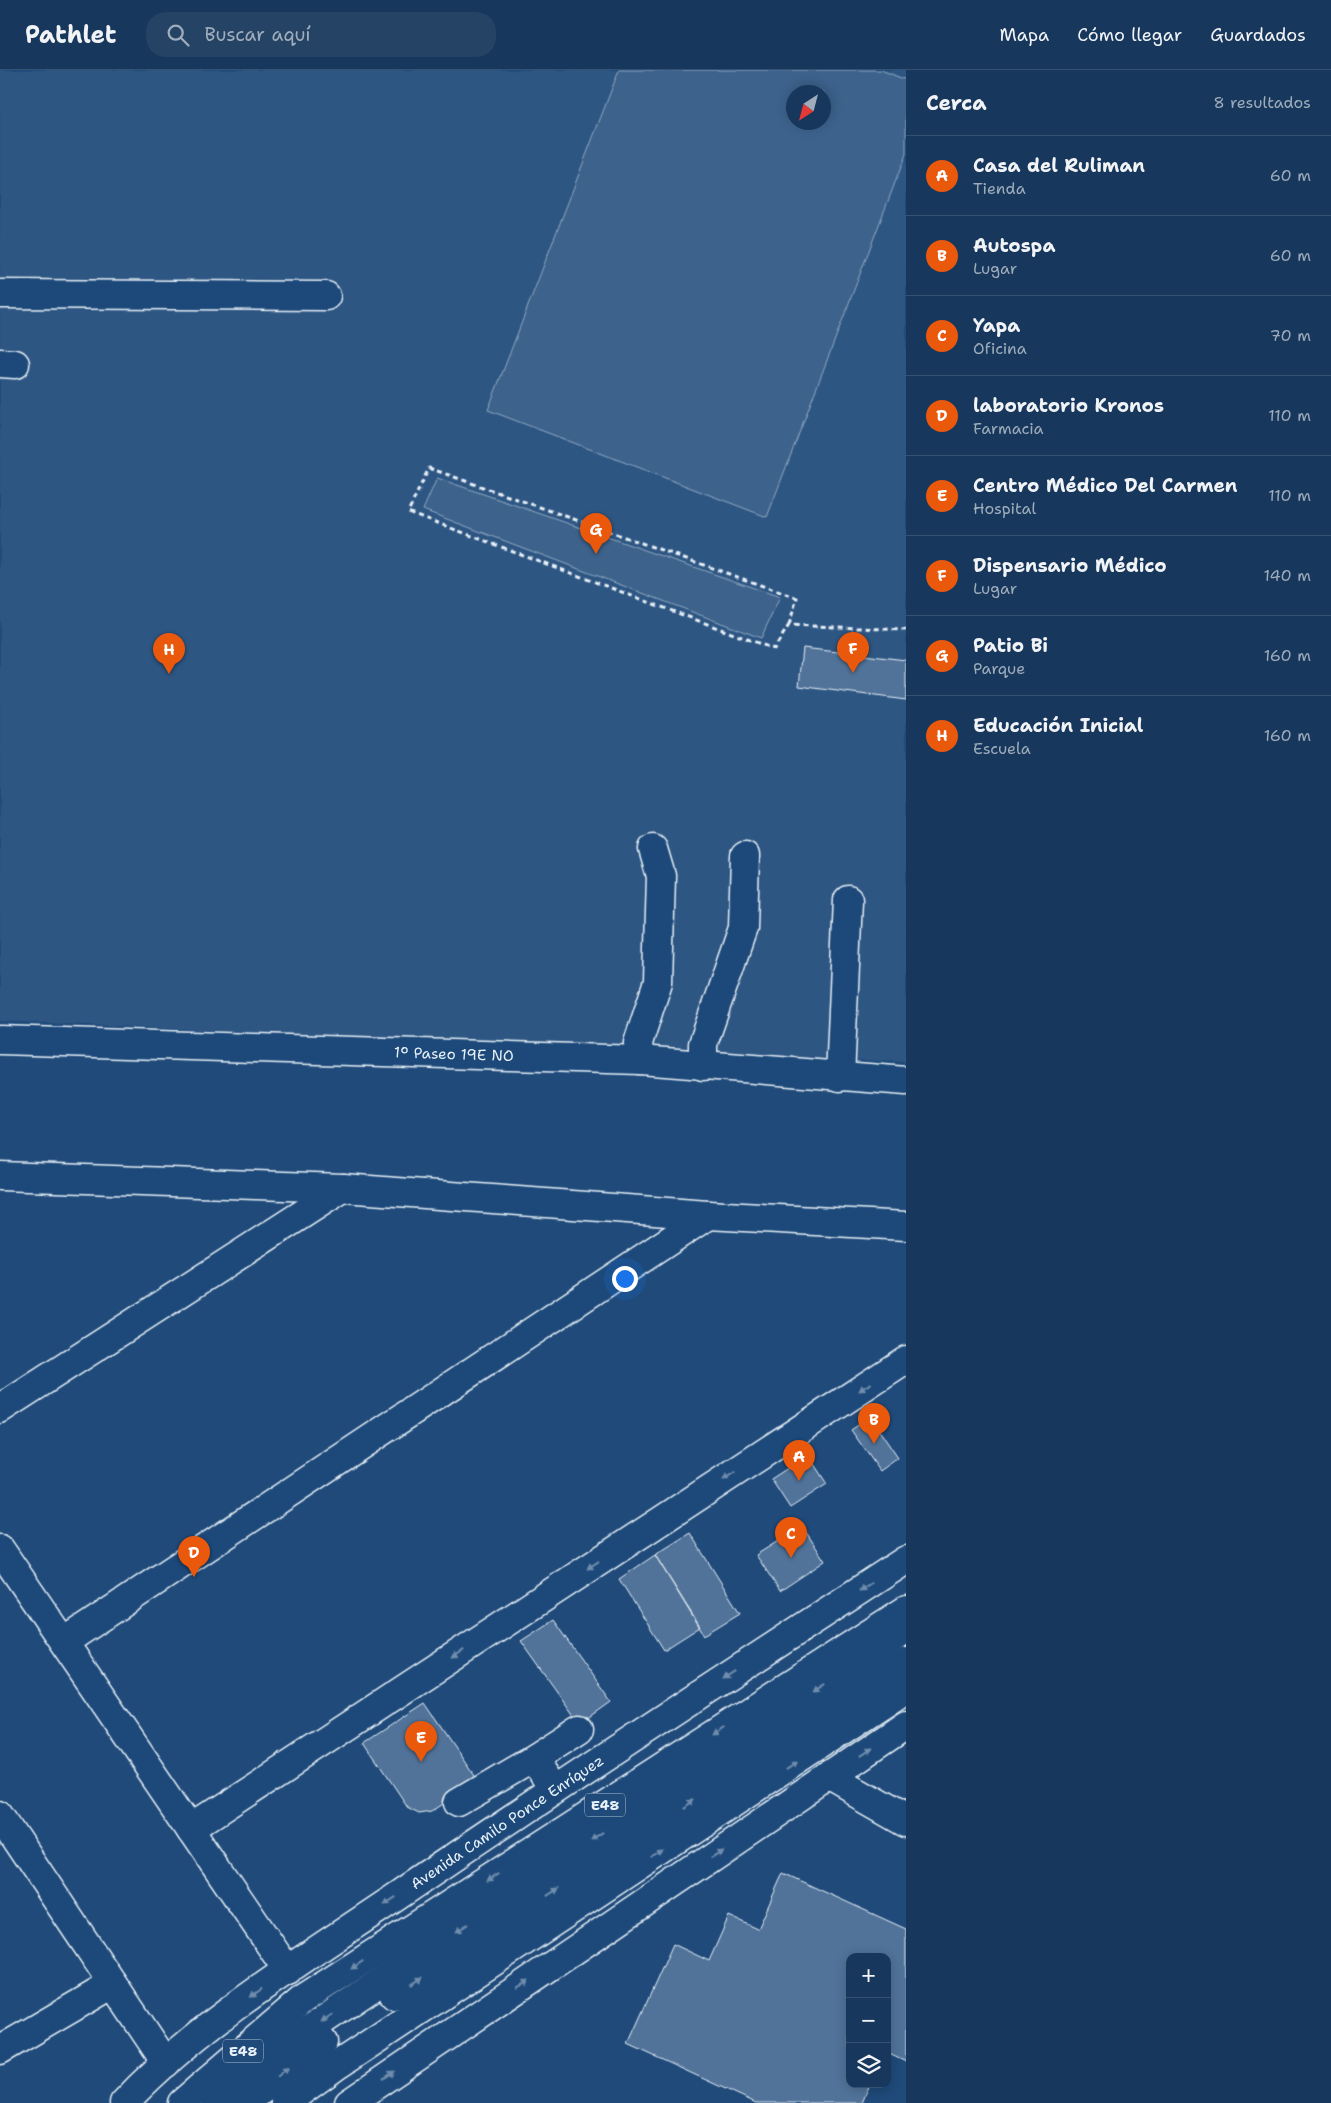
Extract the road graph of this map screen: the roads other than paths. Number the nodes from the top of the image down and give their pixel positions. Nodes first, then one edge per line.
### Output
1 (0, 294) edge
2 (326, 296) dead end
3 (653, 850) dead end
4 (745, 856) dead end
5 (848, 900) dead end
6 (0, 1040) edge
7 (640, 1060) junction
8 (703, 1066) junction
9 (840, 1077) junction
10 (906, 1080) edge
11 (0, 1176) edge
12 (343, 1188) junction
13 (708, 1215) junction
14 (906, 1226) edge
15 (906, 1360) edge
16 (0, 1409) edge
17 (0, 1549) edge
18 (906, 1560) edge
19 (906, 1610) edge
20 (906, 1629) edge
21 (64, 1642) junction
22 (906, 1662) edge
23 (906, 1688) edge
24 (906, 1725) edge
25 (579, 1729) dead end
26 (534, 1758) junction
27 (828, 1776) junction
28 (555, 1789) junction
29 (459, 1802) dead end
30 (0, 1815) edge
31 (906, 1821) edge
32 (191, 1829) junction
33 (288, 1971) junction
34 (113, 1984) junction
35 (0, 2050) edge
36 (270, 2056) junction
37 (166, 2063) junction
38 (355, 2102) edge
39 (124, 2103) edge
40 (182, 2103) edge
41 (191, 2103) edge
42 (216, 2103) edge
43 (246, 2103) edge
44 (285, 2103) edge

1 - 2 street
3 - 7 street
4 - 8 street
5 - 9 street
6 - 7 street, 1° Paseo 19E NO
7 - 8 street, 1° Paseo 19E NO
8 - 9 street, 1° Paseo 19E NO
9 - 10 street, 1° Paseo 19E NO
11 - 12 street
12 - 13 street
12 - 16 street
13 - 14 street
13 - 21 street
15 -> 32 street
17 - 21 street
18 -> 28 street, Avenida Camilo Ponce Enríquez / E48
19 -> 40 street, E48
20 -> 36 street
21 - 32 street
43 -> 22 street
44 -> 23 street
27 -> 24 street
25 - 26 street
26 - 28 street
26 - 29 street
27 - 31 street
38 -> 27 street
28 -> 33 street, Avenida Camilo Ponce Enríquez / E48
30 - 34 street
32 - 33 street
33 -> 37 street, Avenida Camilo Ponce Enríquez / E48
34 - 35 street
34 - 37 street
36 - 41 street
36 - 42 street
37 - 39 street, Avenida Camilo Ponce Enríquez / E48

